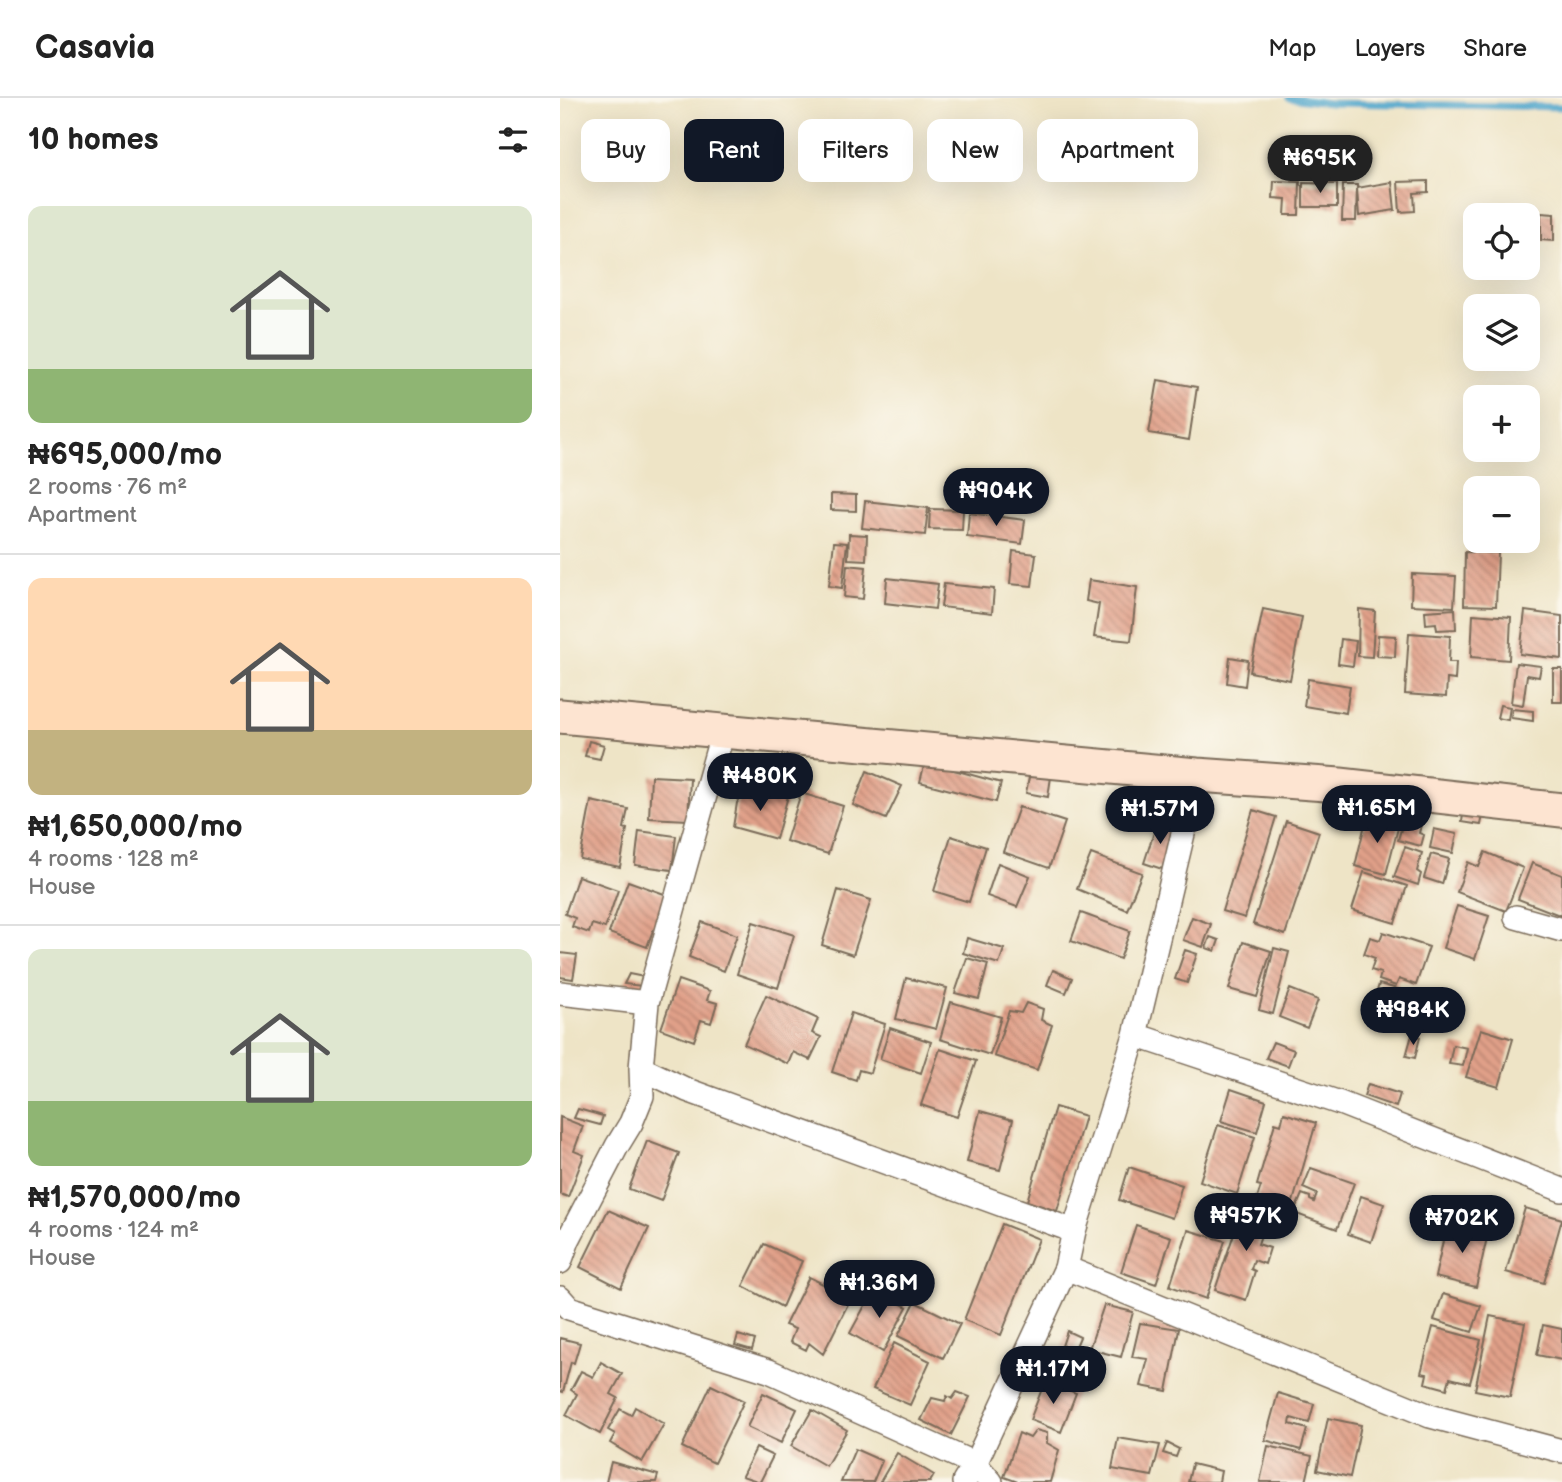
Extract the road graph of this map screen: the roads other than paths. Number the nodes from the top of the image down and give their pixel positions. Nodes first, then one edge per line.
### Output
1 (560, 716) edge
2 (723, 731) junction
3 (1197, 775) junction
4 (1562, 810) edge
5 (1516, 917) dead end
6 (1562, 930) edge
7 (560, 993) edge
8 (647, 1003) junction
9 (1135, 1035) junction
10 (641, 1068) junction
11 (1562, 1191) edge
12 (1074, 1231) junction
13 (564, 1239) edge
14 (560, 1262) edge
15 (1066, 1268) junction
16 (560, 1298) edge
17 (1562, 1451) edge
18 (969, 1473) edge
19 (990, 1482) edge

1 - 2 street
2 - 3 street
2 - 8 street
3 - 4 street
3 - 9 street
5 - 6 street
7 - 8 street
8 - 10 street
9 - 11 street
9 - 12 street
10 - 12 street
10 - 13 street
12 - 15 street
13 - 14 street
15 - 17 street
15 - 18 street
16 - 18 street
18 - 19 street

